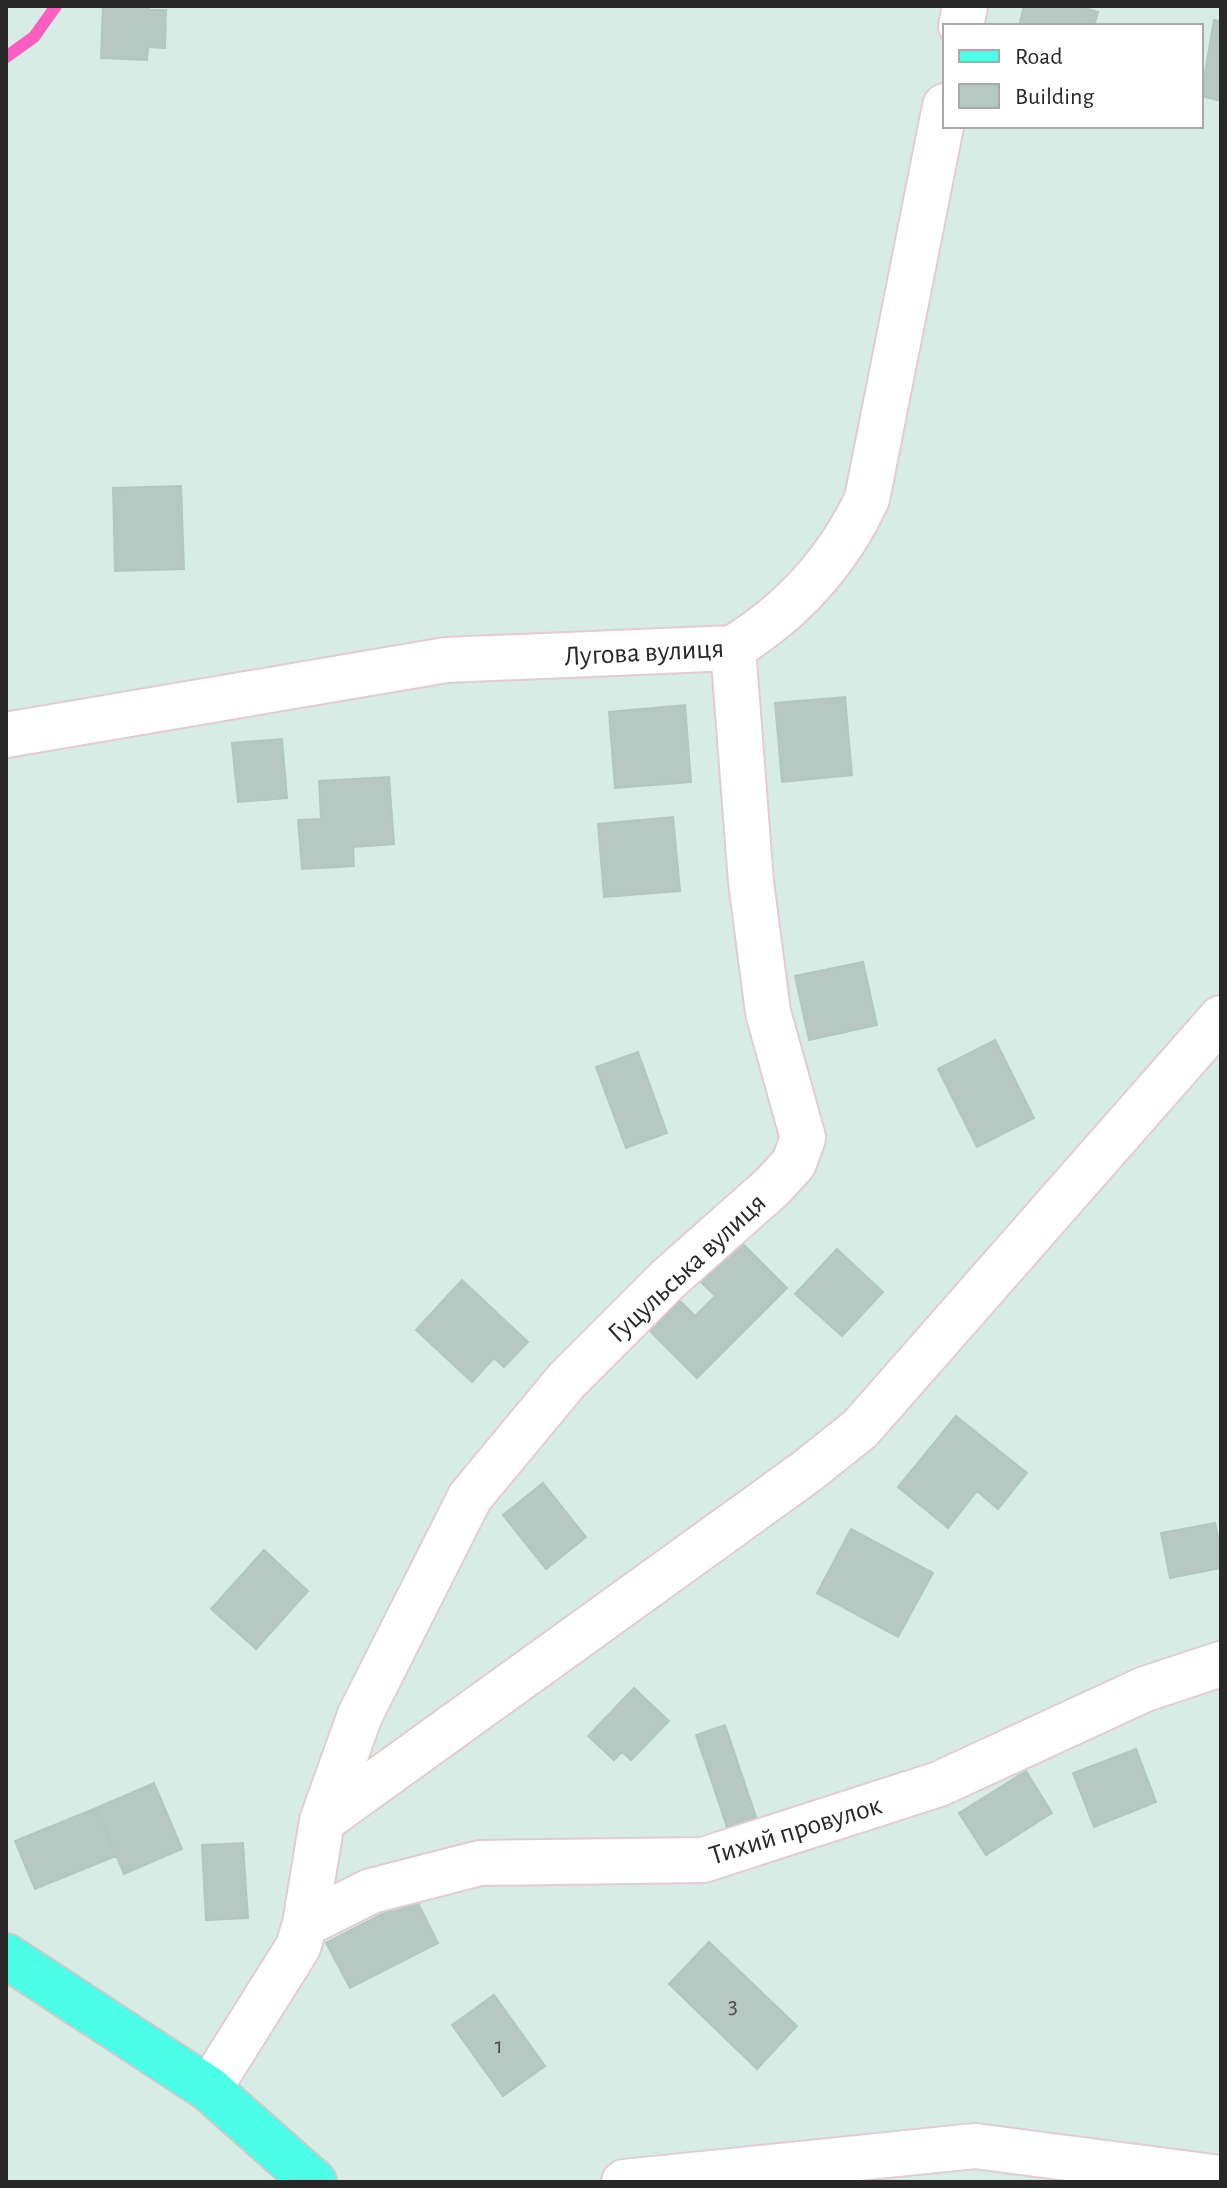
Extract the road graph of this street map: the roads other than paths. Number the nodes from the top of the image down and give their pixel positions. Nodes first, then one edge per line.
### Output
1 (943, 116) edge
2 (733, 648) junction
3 (6, 735) edge
4 (1221, 1018) edge
5 (1221, 1664) edge
6 (322, 1821) junction
7 (305, 1924) junction
8 (6, 1956) edge
9 (209, 2089) junction
10 (1221, 2178) edge
11 (314, 2182) edge
12 (624, 2182) edge

1 - 2 street, Лугова вулиця
2 - 3 street, Лугова вулиця
2 - 6 street, Гуцульська вулиця
4 - 6 street
5 - 7 street, Тихий провулок
6 - 7 street, Гуцульська вулиця
7 - 9 street, Гуцульська вулиця
8 - 9 main road
9 - 11 main road
10 - 12 street

